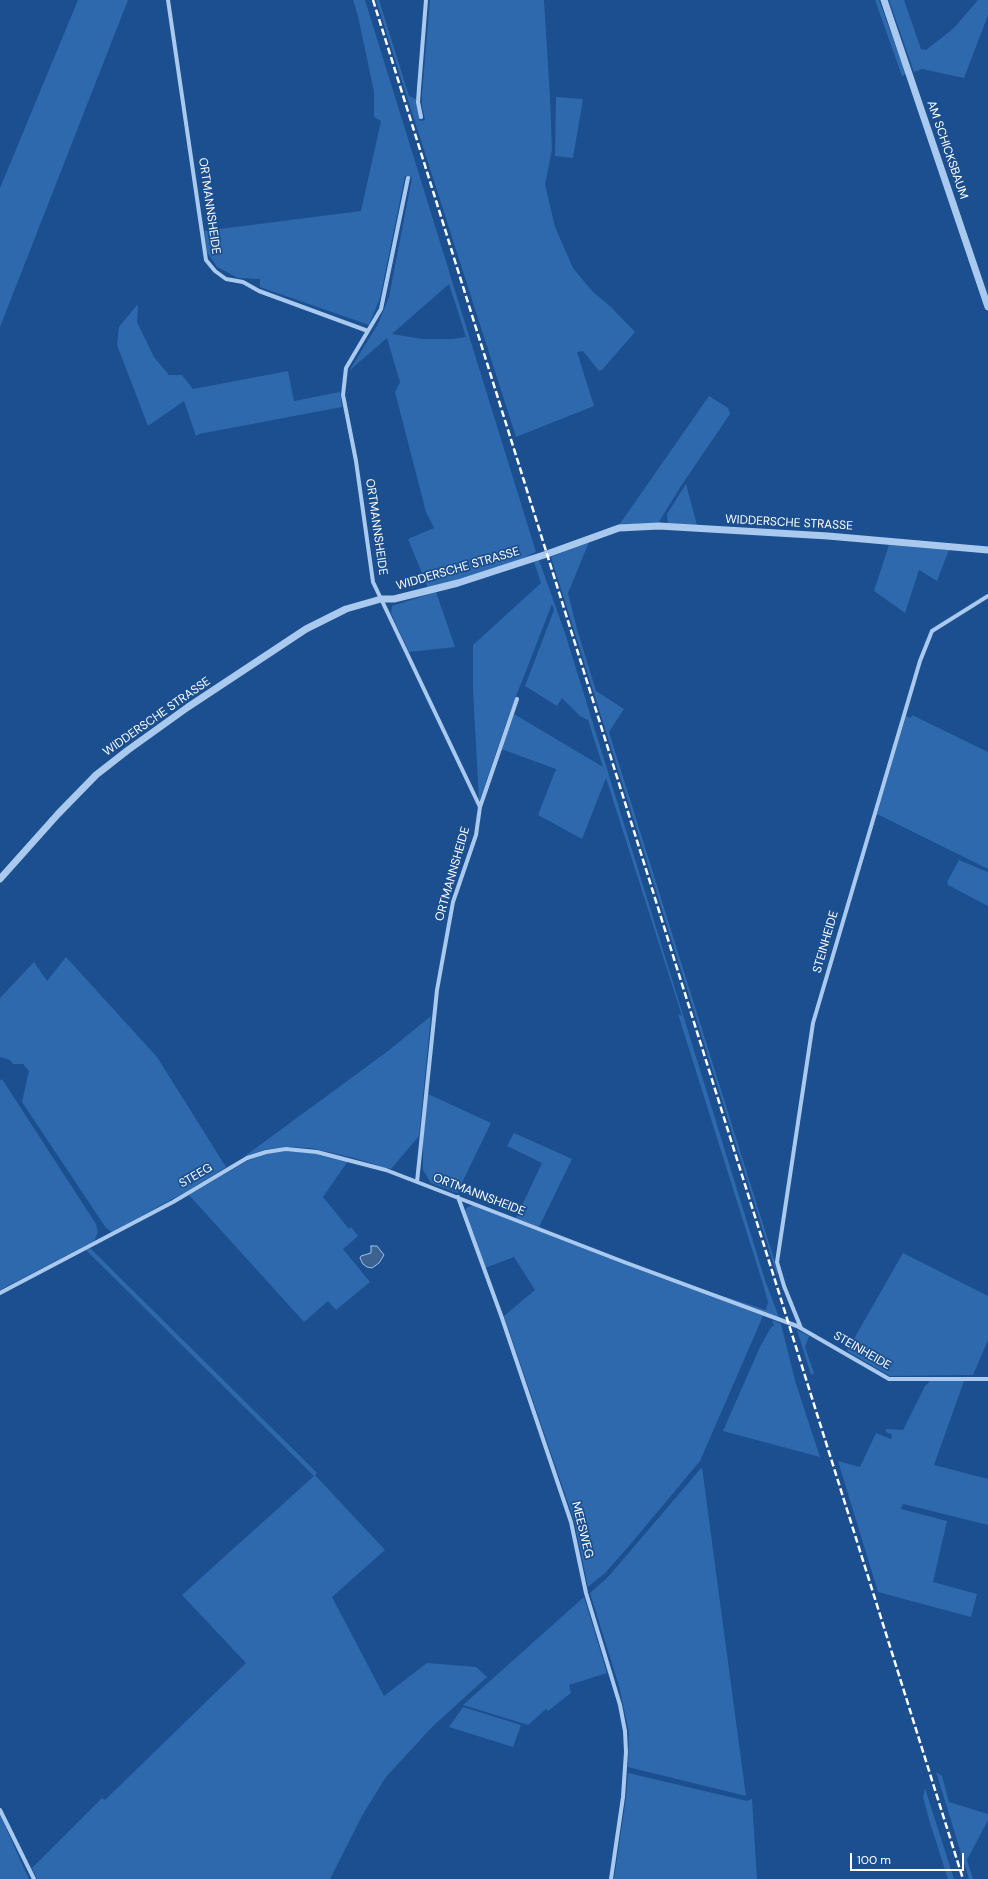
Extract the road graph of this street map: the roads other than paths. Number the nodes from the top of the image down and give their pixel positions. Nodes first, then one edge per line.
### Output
1 (168, 0) edge
2 (426, 0) edge
3 (884, 0) edge
4 (421, 117) dead end
5 (408, 178) dead end
6 (988, 307) edge
7 (368, 331) junction
8 (988, 550) edge
9 (988, 596) edge
10 (381, 599) junction
11 (517, 698) dead end
12 (480, 807) junction
13 (0, 879) edge
14 (416, 1182) junction
15 (458, 1197) junction
16 (0, 1293) edge
17 (779, 1320) joint
18 (802, 1328) junction
19 (988, 1379) edge
20 (0, 1810) edge
21 (34, 1879) edge
22 (610, 1879) edge

1 - 7 street, ORTMANNSHEIDE
2 - 4 street
3 - 6 street, AM SCHICKSBAUM
5 - 7 street, ORTMANNSHEIDE
7 - 10 street, ORTMANNSHEIDE
8 - 10 street, WIDDERSCHE STRASSE
9 - 18 street, STEINHEIDE
10 - 12 street, ORTMANNSHEIDE
10 - 13 street, WIDDERSCHE STRASSE
11 - 12 street, ORTMANNSHEIDE
12 - 14 street, ORTMANNSHEIDE
14 - 15 street, ORTMANNSHEIDE
14 - 16 street, STEEG
15 - 17 street, ORTMANNSHEIDE
15 - 22 street, MEESWEG
17 - 18 street, STEINHEIDE
18 - 19 street, STEINHEIDE
20 - 21 street

